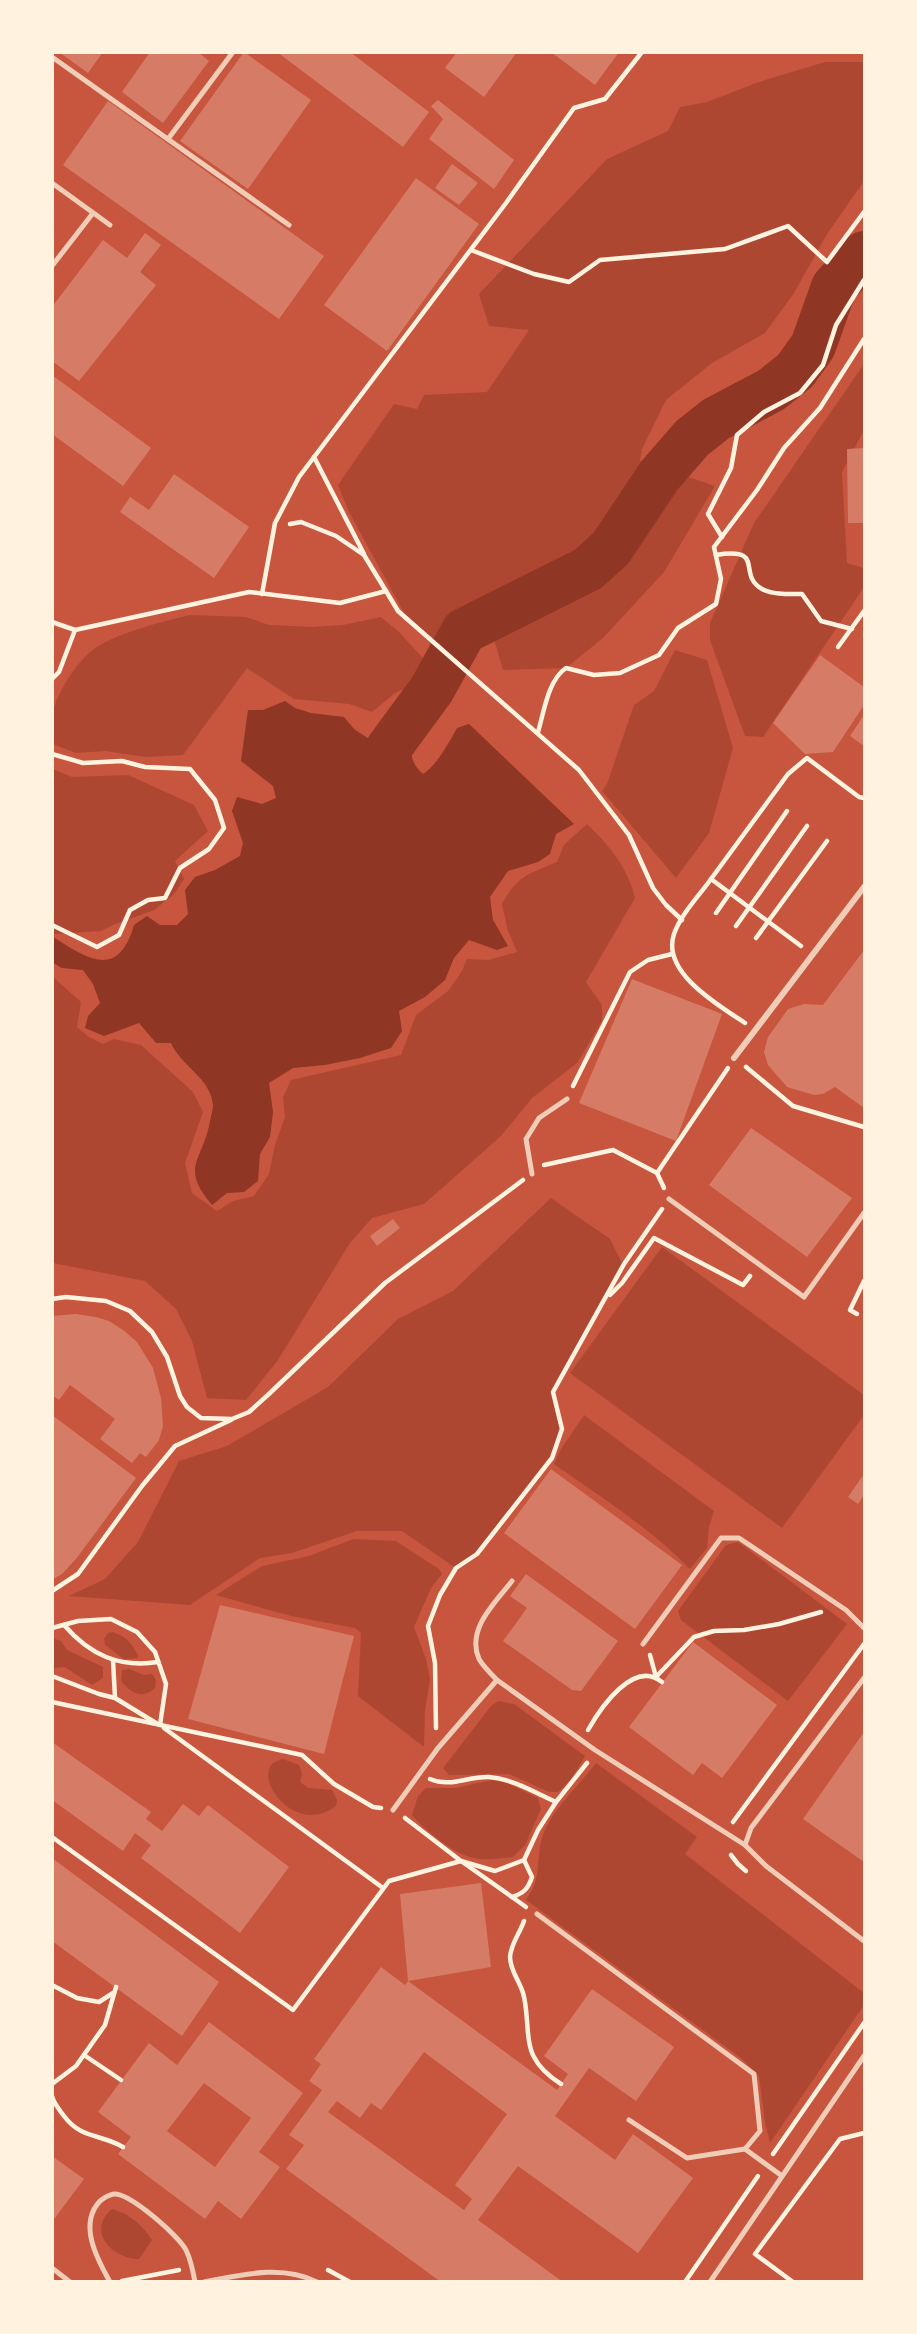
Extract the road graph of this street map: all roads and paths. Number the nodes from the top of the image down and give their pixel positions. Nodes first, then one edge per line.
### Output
1 (233, 52) edge
2 (642, 52) edge
3 (52, 57) edge
4 (168, 139) junction
5 (52, 183) edge
6 (864, 212) edge
7 (93, 213) junction
8 (110, 225) dead end
9 (289, 225) dead end
10 (471, 250) junction
11 (52, 266) edge
12 (864, 280) edge
13 (864, 339) edge
14 (314, 457) junction
15 (290, 524) dead end
16 (722, 537) junction
17 (364, 555) junction
18 (716, 555) junction
19 (386, 591) junction
20 (262, 594) junction
21 (864, 611) edge
22 (52, 622) edge
23 (852, 629) junction
24 (75, 630) junction
25 (838, 647) dead end
26 (52, 679) edge
27 (538, 732) junction
28 (52, 754) edge
29 (864, 798) edge
30 (787, 811) dead end
31 (807, 826) dead end
32 (827, 841) dead end
33 (711, 879) junction
34 (864, 887) edge
35 (730, 893) junction
36 (750, 907) junction
37 (716, 913) dead end
38 (682, 920) junction
39 (768, 921) junction
40 (52, 925) edge
41 (736, 926) dead end
42 (756, 938) dead end
43 (672, 954) junction
44 (813, 955) junction
45 (756, 1030) junction
46 (734, 1058) junction
47 (567, 1099) joint
48 (864, 1127) edge
49 (532, 1174) junction
50 (669, 1199) joint
51 (864, 1213) edge
52 (750, 1276) dead end
53 (864, 1281) edge
54 (52, 1299) edge
55 (605, 1300) junction
56 (857, 1314) dead end
57 (232, 1419) junction
58 (512, 1581) dead end
59 (52, 1591) edge
60 (846, 1610) junction
61 (64, 1625) junction
62 (52, 1628) edge
63 (864, 1628) edge
64 (643, 1644) joint
65 (864, 1644) edge
66 (113, 1659) junction
67 (158, 1662) junction
68 (52, 1675) edge
69 (656, 1677) junction
70 (864, 1678) edge
71 (497, 1680) junction
72 (662, 1682) dead end
73 (115, 1698) junction
74 (52, 1702) edge
75 (435, 1710) dead end
76 (160, 1725) junction
77 (582, 1741) junction
78 (595, 1750) junction
79 (419, 1774) junction
80 (555, 1802) junction
81 (393, 1810) junction
82 (728, 1829) dead end
83 (52, 1837) edge
84 (745, 1845) junction
85 (524, 1860) junction
86 (461, 1861) junction
87 (383, 1888) junction
88 (512, 1898) junction
89 (525, 1906) junction
90 (537, 1914) joint
91 (864, 1941) edge
92 (52, 1986) edge
93 (864, 2023) edge
94 (84, 2054) junction
95 (864, 2056) edge
96 (121, 2080) dead end
97 (52, 2084) edge
98 (561, 2084) dead end
99 (52, 2096) edge
100 (629, 2120) dead end
101 (864, 2133) edge
102 (123, 2147) dead end
103 (745, 2149) junction
104 (765, 2165) junction
105 (782, 2176) junction
106 (52, 2268) edge
107 (70, 2281) edge
108 (110, 2281) edge
109 (195, 2281) edge
110 (204, 2281) edge
111 (317, 2281) edge
112 (685, 2281) edge
113 (710, 2281) edge
114 (793, 2281) edge

1 - 4 lane
2 - 10 path
3 - 4 lane
4 - 9 lane
5 - 7 lane
6 - 10 path
7 - 8 lane
7 - 11 lane
10 - 14 path
12 - 16 path
13 - 16 path
14 - 17 path
14 - 20 path
15 - 17 path
16 - 18 path
17 - 19 path
18 - 23 path
18 - 27 path
19 - 20 path
19 - 27 path
20 - 24 path
21 - 23 path
22 - 24 path
23 - 25 path
24 - 26 path
27 - 38 path
28 - 40 path
29 - 33 path
30 - 35 path
31 - 36 path
32 - 39 path
33 - 35 path
33 - 38 path
34 - 44 street
35 - 36 path
35 - 37 path
36 - 39 path
36 - 41 path
38 - 43 path
39 - 42 path
39 - 44 path
43 - 45 path
43 - 47 path
44 - 45 street
45 - 46 street
46 - 48 path
46 - 49 path
47 - 49 lane
49 - 57 path
50 - 51 lane
50 - 55 path
52 - 55 path
53 - 56 path
54 - 57 path
55 - 75 path
57 - 59 path
58 - 71 lane
60 - 63 lane
60 - 64 lane
60 - 69 path
61 - 62 path
61 - 66 path
61 - 67 path
64 - 69 path
65 - 82 path
66 - 67 path
66 - 73 path
67 - 76 path
68 - 73 path
69 - 72 path
69 - 77 path
70 - 84 lane
71 - 77 lane
71 - 79 lane
73 - 76 path
74 - 76 path
76 - 81 path
76 - 87 path
77 - 78 lane
78 - 80 path
78 - 84 lane
79 - 80 path
79 - 81 lane
80 - 85 path
81 - 86 path
83 - 87 path
84 - 91 lane
85 - 86 path
85 - 88 path
86 - 87 path
86 - 88 path
88 - 89 path
89 - 90 path
89 - 98 path
90 - 103 lane
92 - 94 path
93 - 104 path
94 - 96 path
94 - 97 path
95 - 105 lane
99 - 102 path
100 - 103 lane
101 - 114 path
103 - 104 lane
104 - 105 lane
104 - 112 path
105 - 113 lane
106 - 107 lane
108 - 109 lane
110 - 111 lane

